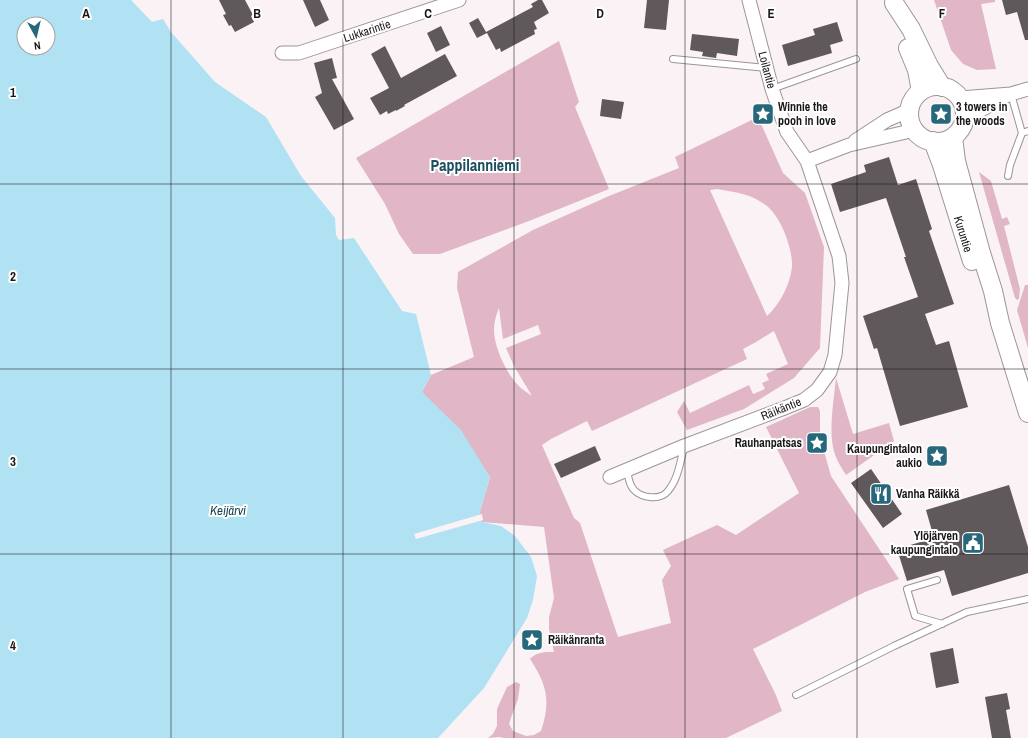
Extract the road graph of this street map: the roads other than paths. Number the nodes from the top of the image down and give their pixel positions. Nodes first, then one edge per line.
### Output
1 (749, 0) edge
2 (453, 1) edge
3 (894, 1) edge
4 (282, 53) dead end
5 (673, 59) dead end
6 (856, 59) dead end
7 (767, 68) junction
8 (942, 87) junction
9 (772, 89) junction
10 (1028, 90) edge
11 (921, 91) junction
12 (1012, 94) junction
13 (960, 98) junction
14 (910, 110) junction
15 (965, 118) junction
16 (914, 130) junction
17 (1025, 132) edge
18 (953, 137) junction
19 (933, 142) junction
20 (849, 145) junction
21 (807, 160) junction
22 (1008, 176) dead end
23 (1000, 323) junction
24 (1028, 413) edge
25 (684, 446) junction
26 (627, 470) junction
27 (610, 478) dead end
28 (937, 580) dead end
29 (1028, 599) edge
30 (942, 624) junction
31 (796, 695) dead end

1 - 7 street, Loilantie
2 - 4 street, Lukkarintie
3 - 8 main road
3 - 11 main road
5 - 7 lane
6 - 9 lane
7 - 9 street, Loilantie
8 - 11 main road
8 - 13 main road
9 - 21 street, Loilantie
10 - 12 street
11 - 14 main road
12 - 13 street
12 - 15 street
12 - 17 lane
13 - 15 main road
14 - 16 main road
14 - 20 street
15 - 18 main road
16 - 19 main road
16 - 20 street
17 - 22 lane
18 - 19 main road
18 - 23 main road, Kuruntie
19 - 23 main road, Kuruntie
20 - 21 street
21 - 25 street, Räikäntie
23 - 24 main road, Kuruntie
25 - 26 street, Räikäntie
25 - 26 lane
26 - 27 street, Räikäntie
28 - 30 lane
29 - 30 lane
30 - 31 lane

